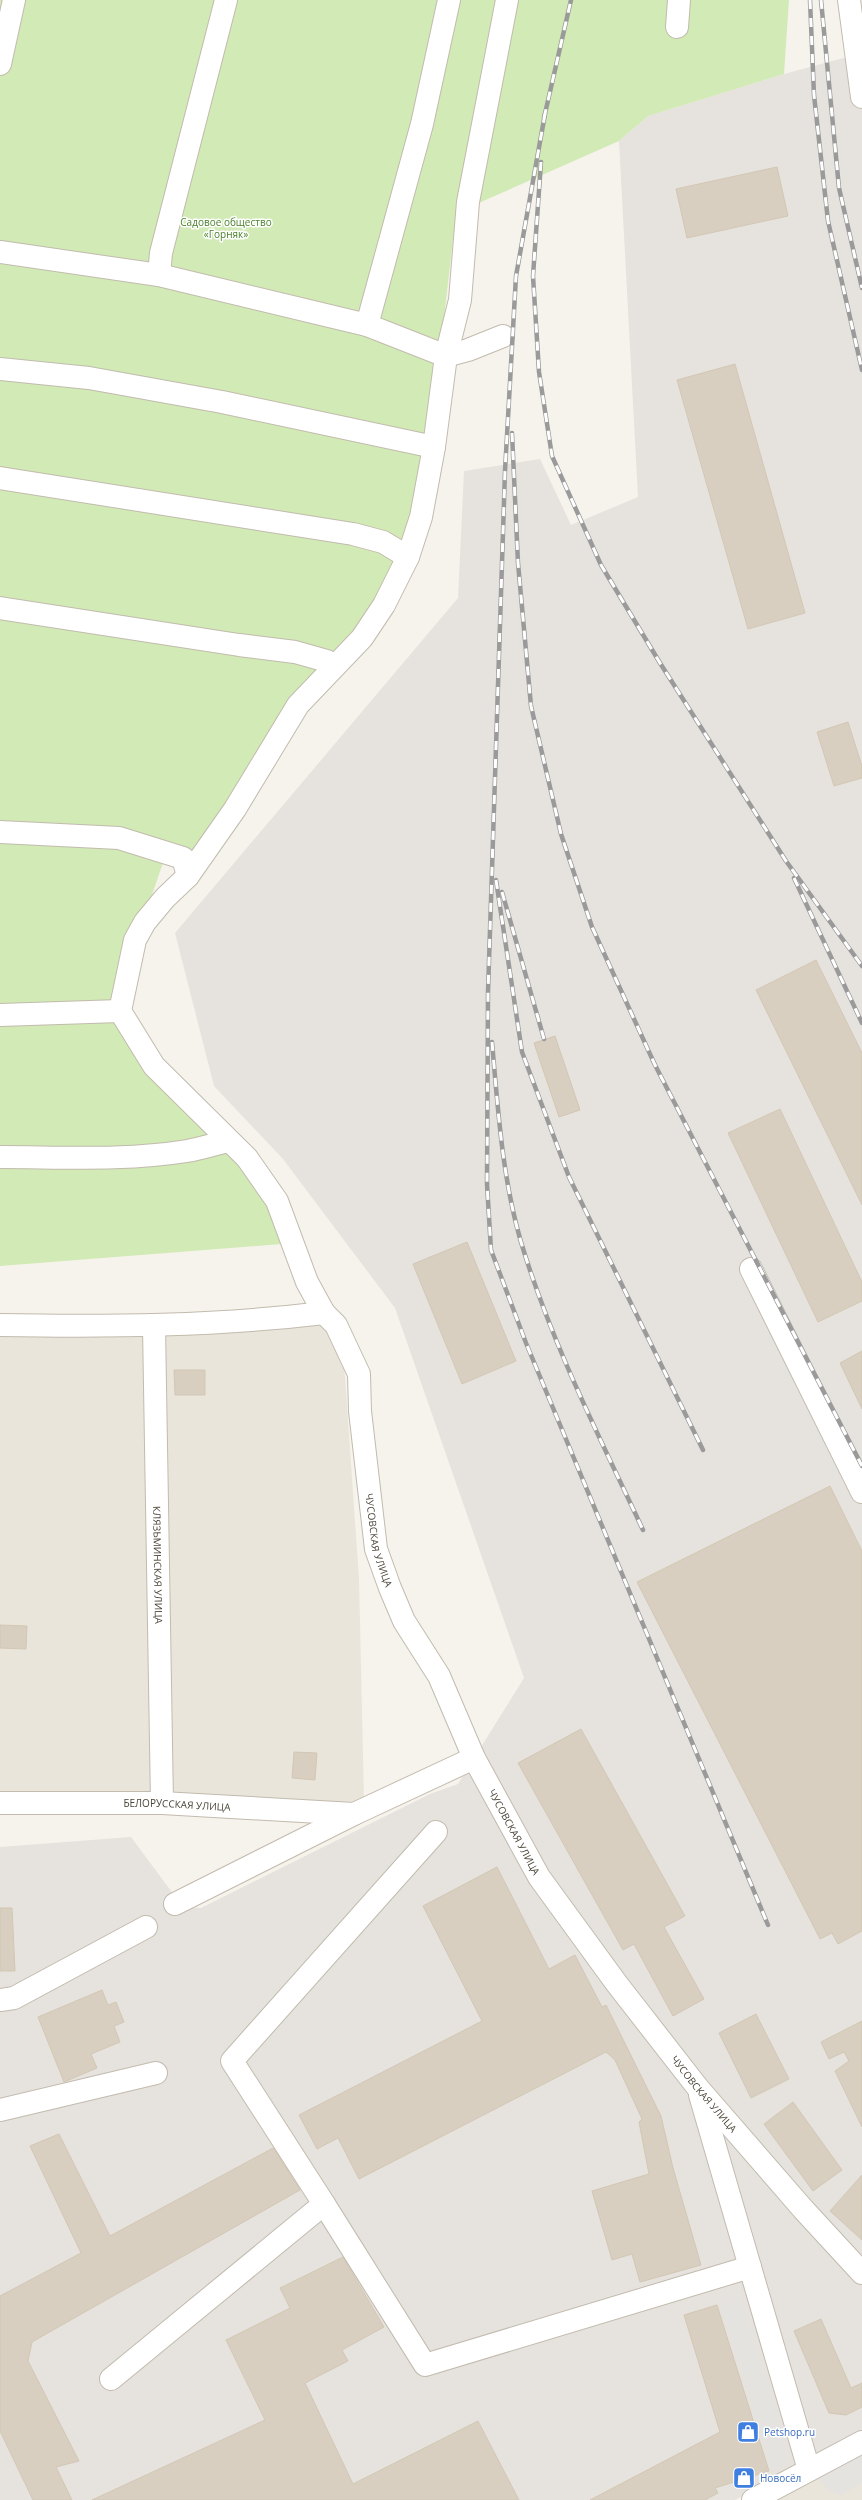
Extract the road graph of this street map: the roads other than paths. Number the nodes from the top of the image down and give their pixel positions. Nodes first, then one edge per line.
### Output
1 (14, 0) edge
2 (226, 0) edge
3 (449, 0) edge
4 (507, 0) edge
5 (679, 0) edge
6 (849, 0) edge
7 (860, 0) edge
8 (677, 28) dead end
9 (852, 34) junction
10 (0, 64) edge
11 (862, 97) edge
12 (0, 252) edge
13 (159, 275) junction
14 (367, 325) junction
15 (502, 336) dead end
16 (446, 356) junction
17 (0, 369) edge
18 (434, 447) junction
19 (0, 478) edge
20 (408, 557) junction
21 (0, 608) edge
22 (332, 668) junction
23 (0, 832) edge
24 (188, 876) junction
25 (120, 1011) junction
26 (0, 1015) edge
27 (228, 1141) junction
28 (0, 1157) edge
29 (751, 1269) dead end
30 (324, 1313) junction
31 (0, 1325) edge
32 (154, 1326) junction
33 (862, 1492) edge
34 (474, 1758) junction
35 (0, 1803) edge
36 (162, 1803) junction
37 (354, 1814) junction
38 (436, 1832) dead end
39 (175, 1904) dead end
40 (146, 1927) dead end
41 (0, 2000) edge
42 (156, 2074) dead end
43 (698, 2088) junction
44 (0, 2110) edge
45 (324, 2204) junction
46 (750, 2267) junction
47 (862, 2273) edge
48 (111, 2379) dead end
49 (862, 2442) edge
50 (809, 2470) junction
51 (752, 2500) edge

1 - 10 street
2 - 13 street
3 - 14 street
4 - 16 street
5 - 8 street
6 - 9 street
7 - 9 street
9 - 11 street
12 - 13 street
13 - 14 street
14 - 16 street
15 - 16 street
16 - 18 street
17 - 18 street
18 - 20 street
19 - 20 street
20 - 22 street
21 - 22 street
22 - 24 street
23 - 24 street
24 - 25 street
25 - 26 street
25 - 27 street, ЧУСОВСКАЯ УЛИЦА
27 - 28 street
27 - 30 street, ЧУСОВСКАЯ УЛИЦА
29 - 33 street
30 - 32 street
30 - 34 street, ЧУСОВСКАЯ УЛИЦА
31 - 32 street
32 - 36 street, КЛЯЗЬМИНСКАЯ УЛИЦА
34 - 37 street
34 - 43 street, ЧУСОВСКАЯ УЛИЦА
35 - 36 street, БЕЛОРУССКАЯ УЛИЦА
36 - 37 street, БЕЛОРУССКАЯ УЛИЦА
37 - 39 street
38 - 45 street
40 - 41 street
42 - 44 street
43 - 46 street
43 - 47 street, ЧУСОВСКАЯ УЛИЦА
45 - 46 street
45 - 48 street
46 - 50 street
49 - 50 street
50 - 51 street

